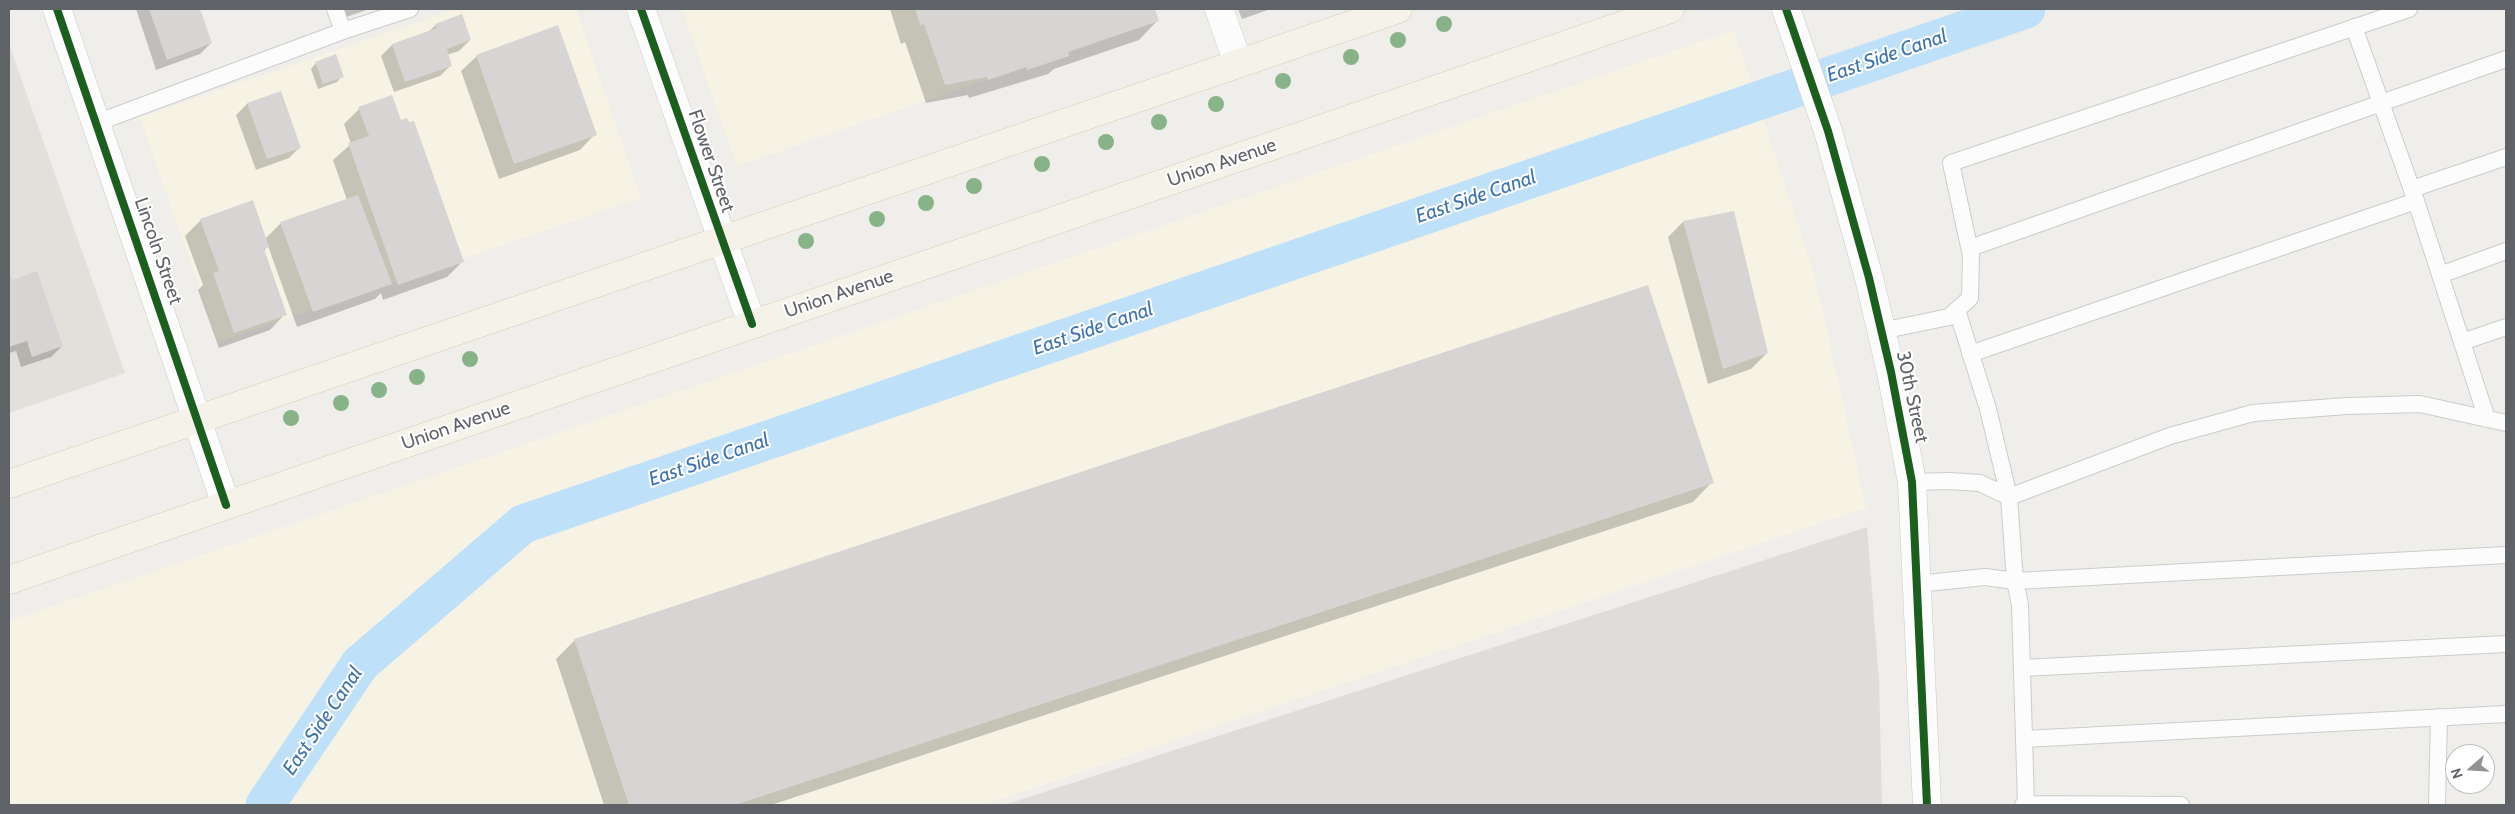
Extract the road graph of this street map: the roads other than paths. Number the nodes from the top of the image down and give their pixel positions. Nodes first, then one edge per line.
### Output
1 (57, 9) edge
2 (335, 9) edge
3 (410, 9) edge
4 (641, 9) edge
5 (1219, 9) edge
6 (1398, 9) edge
7 (1670, 9) edge
8 (1786, 9) edge
9 (2409, 9) edge
10 (2354, 27) junction
11 (343, 31) junction
12 (2506, 59) edge
13 (1238, 63) junction
14 (2380, 102) junction
15 (96, 123) junction
16 (2506, 157) edge
17 (2414, 195) junction
18 (721, 239) junction
19 (1970, 248) junction
20 (2506, 251) edge
21 (2440, 275) junction
22 (1957, 310) junction
23 (752, 324) junction
24 (2506, 327) edge
25 (1881, 331) junction
26 (2462, 342) junction
27 (1970, 354) junction
28 (199, 419) junction
29 (2487, 419) junction
30 (2506, 423) edge
31 (1912, 482) junction
32 (9, 484) edge
33 (2009, 497) junction
34 (226, 505) junction
35 (2506, 555) edge
36 (9, 580) edge
37 (2015, 581) junction
38 (1917, 584) junction
39 (2506, 644) edge
40 (2022, 668) junction
41 (2506, 714) edge
42 (2439, 717) junction
43 (2024, 739) junction
44 (1928, 805) edge
45 (2024, 805) edge
46 (2181, 805) edge
47 (2437, 805) edge

1 - 15 street, Lincoln Street
2 - 11 lane
3 - 11 lane
4 - 18 street, Flower Street
5 - 13 street
6 - 13 main road
7 - 23 main road, Union Avenue
8 - 25 street, 30th Street
9 - 10 lane
10 - 14 lane
10 - 19 lane
11 - 15 lane
12 - 14 lane
13 - 18 main road
14 - 17 lane
14 - 19 lane
15 - 28 street, Lincoln Street
16 - 17 lane
17 - 21 lane
17 - 27 lane
18 - 23 street, Flower Street
18 - 28 main road
19 - 22 lane
20 - 21 lane
21 - 26 lane
22 - 25 lane
22 - 27 lane
23 - 34 main road, Union Avenue
24 - 26 lane
25 - 31 street, 30th Street
26 - 29 lane
27 - 33 lane
28 - 32 main road
28 - 34 street, Lincoln Street
29 - 30 lane
29 - 33 lane
31 - 33 lane
31 - 38 street, 30th Street
33 - 37 lane
34 - 36 main road, Union Avenue
35 - 37 lane
37 - 38 lane
37 - 40 lane
38 - 44 street, 30th Street
39 - 40 lane
40 - 43 lane
41 - 42 lane
42 - 43 lane
42 - 47 lane
43 - 45 lane
45 - 46 lane

